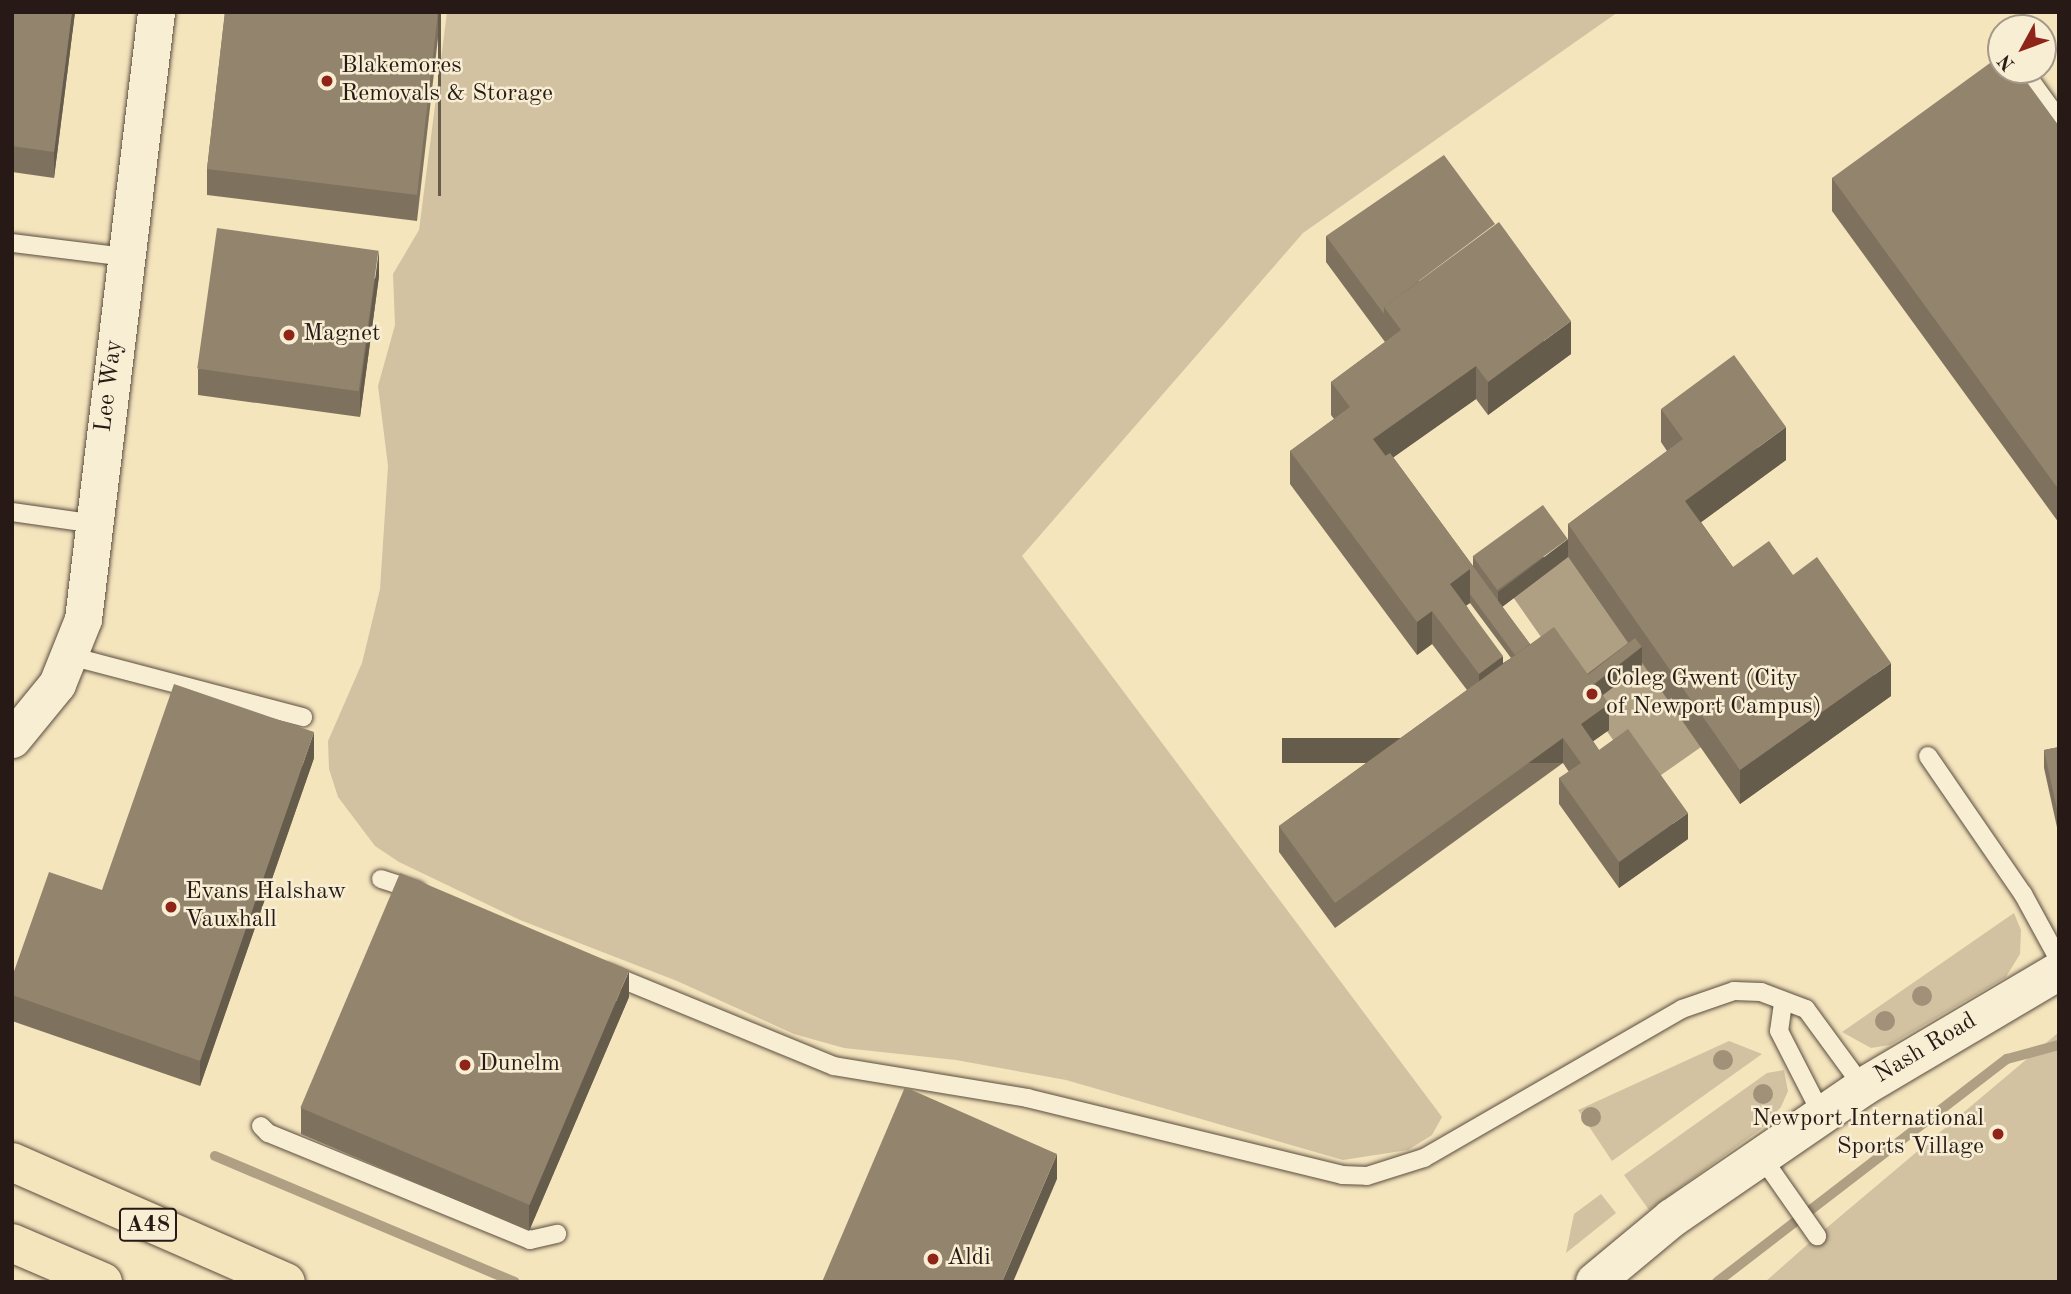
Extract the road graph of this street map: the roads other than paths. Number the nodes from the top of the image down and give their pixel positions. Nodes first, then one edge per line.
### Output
1 (156, 12) edge
2 (2033, 84) edge
3 (2059, 120) edge
4 (12, 243) edge
5 (126, 257) junction
6 (12, 512) edge
7 (96, 524) junction
8 (70, 656) junction
9 (303, 717) dead end
10 (12, 739) edge
11 (1928, 756) dead end
12 (381, 879) dead end
13 (439, 900) edge
14 (2059, 960) edge
15 (596, 967) edge
16 (2059, 971) edge
17 (1783, 1003) junction
18 (1863, 1087) junction
19 (1822, 1115) junction
20 (261, 1126) dead end
21 (1761, 1156) junction
22 (12, 1162) edge
23 (557, 1234) dead end
24 (1816, 1236) dead end
25 (12, 1243) edge
26 (103, 1282) edge
27 (286, 1282) edge
28 (1595, 1282) edge

1 - 5 street, Lee Way
2 - 3 lane
4 - 5 lane
5 - 7 street, Lee Way
6 - 7 lane
7 - 8 street, Lee Way
8 - 9 lane
8 - 10 street, Lee Way
11 - 14 lane
12 - 13 lane
15 - 17 lane
16 - 18 street, Nash Road
17 - 18 lane
17 - 19 lane
18 - 19 street, Nash Road
19 - 21 street, Nash Road
20 - 23 lane
21 - 24 lane
21 - 28 street, Nash Road
22 - 27 main road, A48
25 - 26 main road

